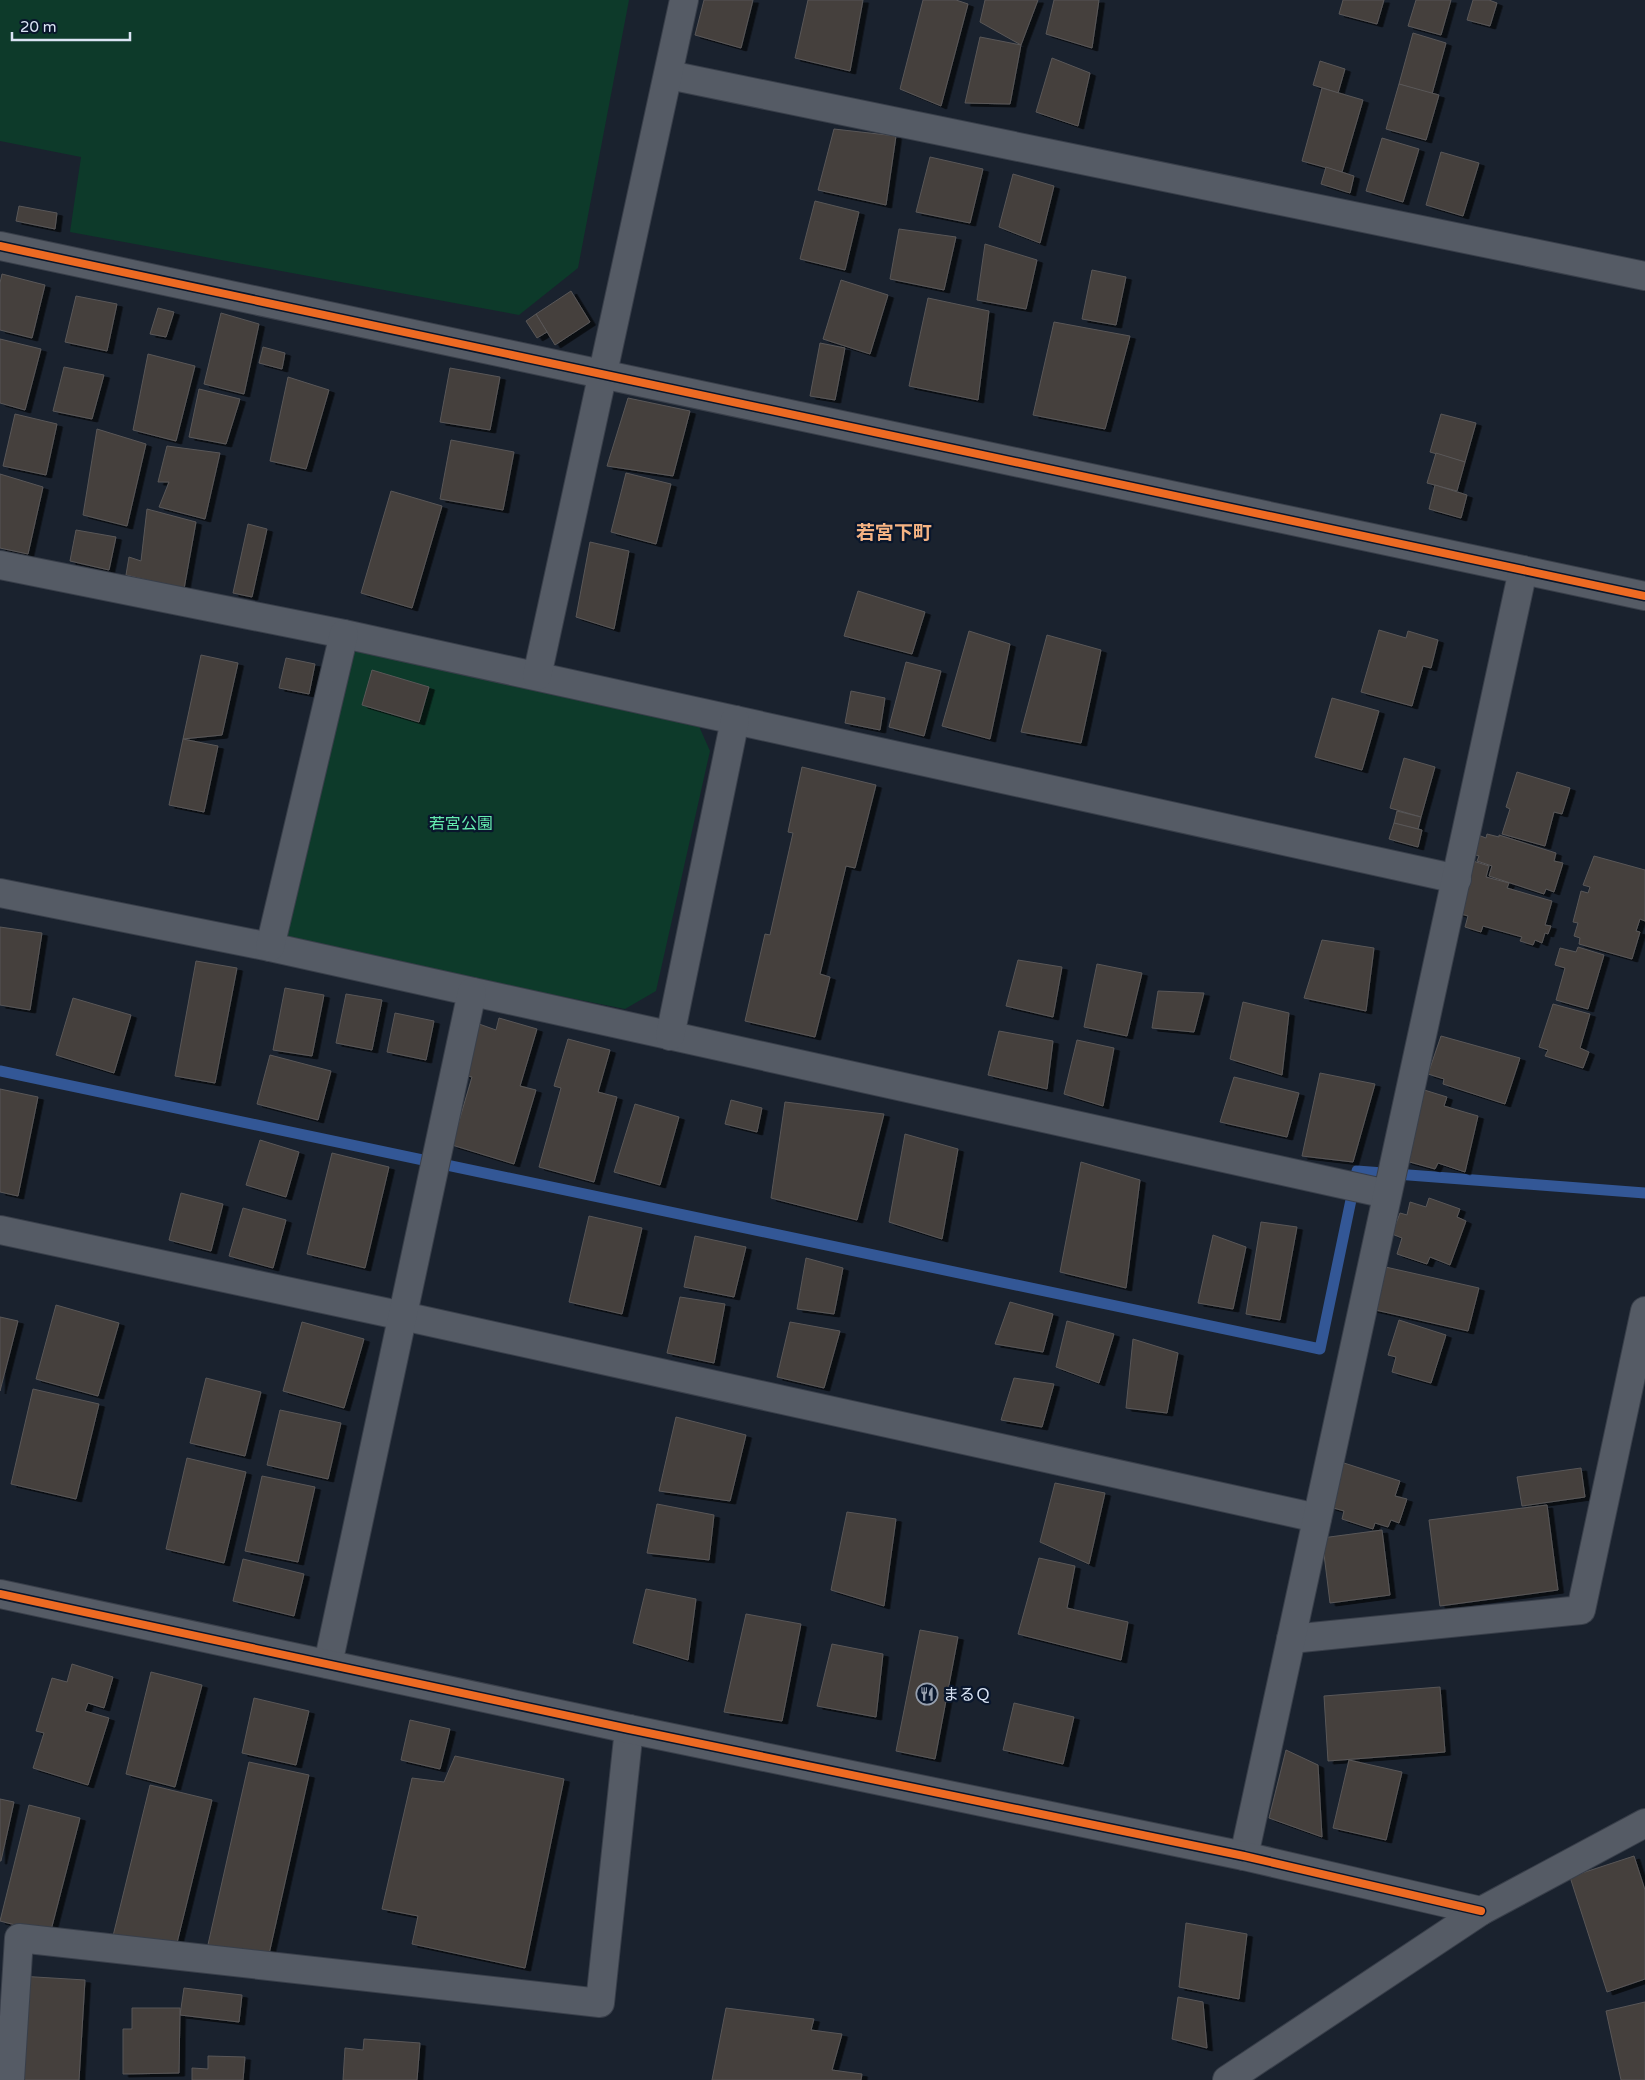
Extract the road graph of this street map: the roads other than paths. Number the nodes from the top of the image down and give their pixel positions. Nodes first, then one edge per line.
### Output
1 (684, 0) edge
2 (669, 75) junction
3 (0, 246) edge
4 (1645, 276) edge
5 (603, 375) junction
6 (0, 565) edge
7 (1523, 570) junction
8 (1645, 596) edge
9 (344, 634) junction
10 (537, 676) junction
11 (735, 720) junction
12 (1457, 879) junction
13 (0, 894) edge
14 (270, 947) junction
15 (472, 992) junction
16 (670, 1036) junction
17 (1387, 1194) junction
18 (0, 1230) edge
19 (1645, 1311) edge
20 (403, 1316) junction
21 (1317, 1518) junction
22 (0, 1594) edge
23 (1291, 1640) junction
24 (328, 1664) junction
25 (629, 1729) junction
26 (1645, 1823) edge
27 (1244, 1856) junction
28 (1481, 1911) junction
29 (10, 1935) edge
30 (10, 2080) edge
31 (1227, 2080) edge

1 - 2 street
2 - 4 street
2 - 5 street
3 - 5 street
5 - 7 street
5 - 10 street
6 - 9 street
7 - 8 street
7 - 12 street
9 - 10 street
9 - 14 street
10 - 11 street
11 - 12 street
11 - 16 street
12 - 17 street
13 - 14 street
14 - 15 street
15 - 16 street
15 - 20 street
16 - 17 street
17 - 21 street
18 - 20 street
19 - 23 street
20 - 21 street
20 - 24 street
21 - 23 street
22 - 24 street
23 - 27 street
24 - 25 street
25 - 27 street
25 - 29 street
26 - 28 street
27 - 28 street
28 - 31 street
29 - 30 street

